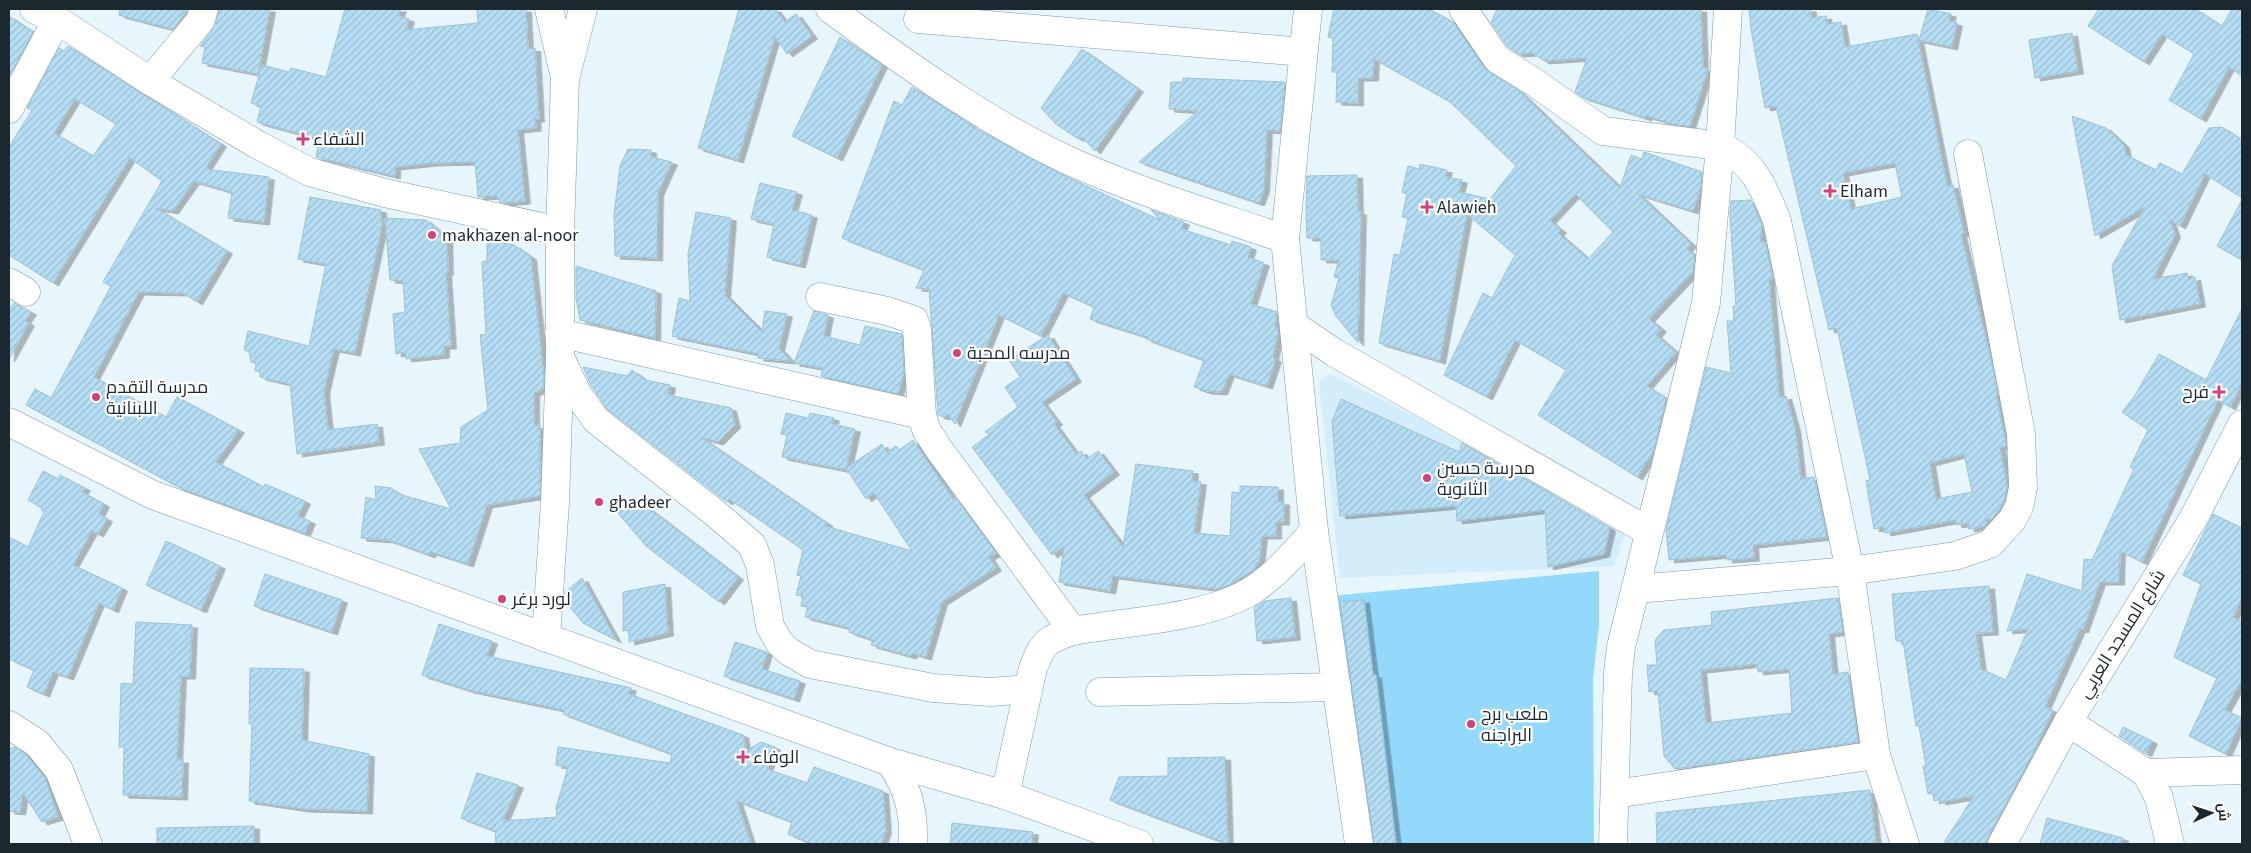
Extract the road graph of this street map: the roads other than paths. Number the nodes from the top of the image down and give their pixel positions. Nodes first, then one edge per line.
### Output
1 (204, 9) edge
2 (549, 9) edge
3 (583, 9) edge
4 (830, 9) edge
5 (1308, 9) edge
6 (1463, 9) edge
7 (1728, 9) edge
8 (45, 15) edge
9 (918, 19) dead end
10 (1303, 52) junction
11 (565, 79) junction
12 (150, 81) junction
13 (9, 109) edge
14 (1720, 146) junction
15 (1968, 154) dead end
16 (560, 231) junction
17 (1285, 239) junction
18 (820, 297) dead end
19 (1295, 326) junction
20 (560, 345) junction
21 (922, 415) junction
22 (9, 422) edge
23 (2242, 424) edge
24 (1648, 531) junction
25 (1314, 532) junction
26 (1850, 571) junction
27 (1636, 589) junction
28 (1073, 630) junction
29 (546, 638) junction
30 (1336, 687) junction
31 (1027, 689) junction
32 (1100, 692) dead end
33 (2068, 722) junction
34 (9, 725) edge
35 (1876, 754) junction
36 (890, 762) junction
37 (2242, 770) edge
38 (2146, 773) junction
39 (1614, 794) junction
40 (1004, 795) junction
41 (88, 844) edge
42 (913, 844) edge
43 (1139, 844) edge
44 (1359, 844) edge
45 (1612, 844) edge
46 (1905, 844) edge
47 (2002, 844) edge
48 (2170, 844) edge

1 - 12 street
2 - 11 street
3 - 11 street
4 - 17 street
5 - 10 street
6 - 14 street
7 - 14 street
8 - 12 street
8 - 13 street
9 - 10 street
10 - 17 street
11 - 16 street
12 - 16 street
14 - 24 street
14 - 26 street
15 - 26 street
16 - 20 street
17 - 19 street
18 - 21 street
19 - 24 street
19 - 25 street
20 - 21 street
20 - 29 street
20 - 31 street
21 - 28 street
22 - 29 street
23 - 33 street, شارع المسجد العربي
24 - 27 street
25 - 28 street
25 - 30 street
26 - 27 street
26 - 35 street
27 - 39 street
28 - 31 street
29 - 36 street
30 - 32 street
30 - 44 street
31 - 40 street
33 - 38 street
33 - 47 street, شارع المسجد العربي
34 - 41 street
35 - 39 street
35 - 46 street
36 - 40 street
36 - 42 street
37 - 38 street
38 - 48 street
39 - 45 street
40 - 43 street

